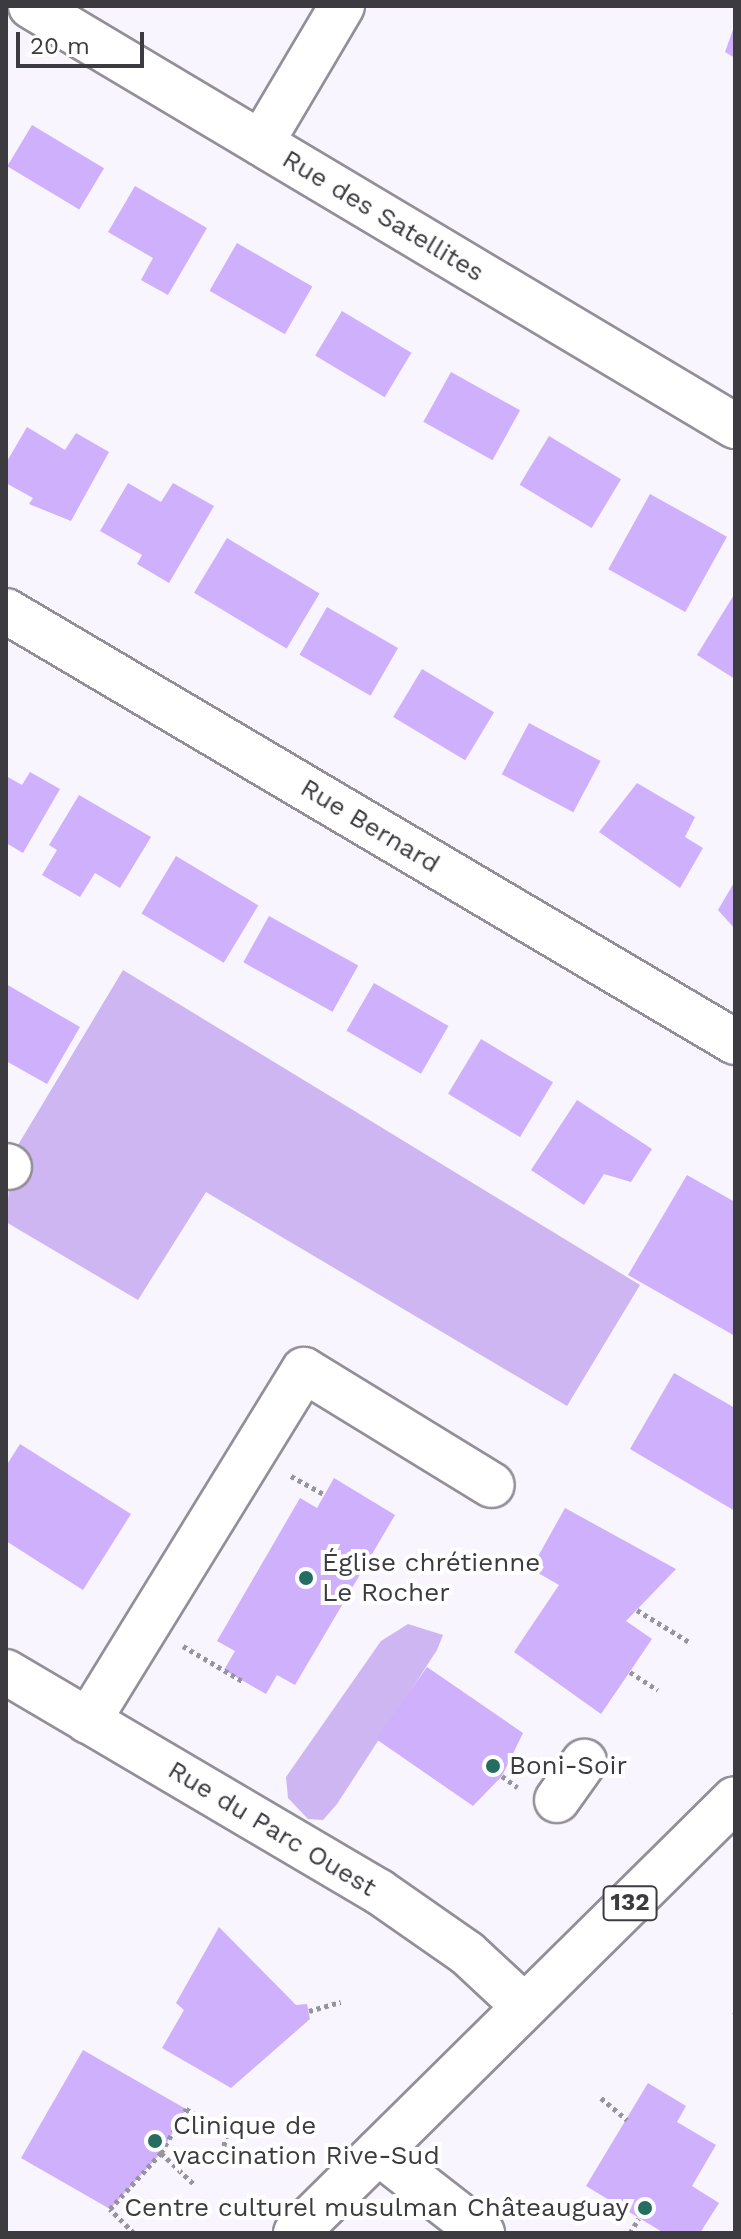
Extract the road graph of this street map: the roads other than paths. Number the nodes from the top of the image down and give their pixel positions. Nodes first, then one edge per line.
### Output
1 (31, 6) edge
2 (342, 6) edge
3 (261, 143) junction
4 (735, 426) edge
5 (6, 611) edge
6 (735, 1042) edge
7 (492, 1485) dead end
8 (6, 1672) edge
9 (88, 1721) junction
10 (584, 1762) dead end
11 (735, 1799) edge
12 (557, 1800) dead end
13 (524, 2006) junction
14 (378, 2152) junction
15 (296, 2233) edge
16 (482, 2233) edge

1 - 3 main road, Rue des Satellites
2 - 3 main road
3 - 4 main road, Rue des Satellites
5 - 6 main road, Rue Bernard
7 - 9 main road
8 - 9 main road, Rue du Parc Ouest
9 - 13 main road, Rue du Parc Ouest
10 - 12 main road
11 - 13 main road, 132
13 - 14 main road, 132
14 - 15 main road, 132
14 - 16 main road

